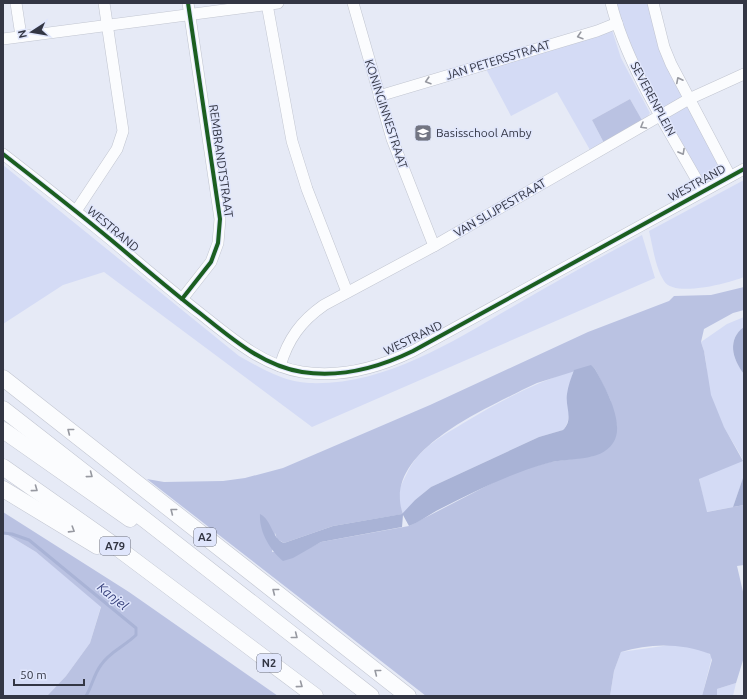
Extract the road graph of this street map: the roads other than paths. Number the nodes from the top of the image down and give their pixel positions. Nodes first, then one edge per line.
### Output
1 (16, 3) edge
2 (104, 3) edge
3 (188, 3) edge
4 (353, 3) edge
5 (611, 3) edge
6 (652, 3) edge
7 (265, 4) edge
8 (189, 15) junction
9 (617, 23) junction
10 (107, 24) junction
11 (20, 36) junction
12 (3, 39) edge
13 (744, 74) edge
14 (379, 96) junction
15 (689, 99) junction
16 (662, 116) junction
17 (3, 154) edge
18 (744, 169) edge
19 (730, 176) junction
20 (703, 191) junction
21 (76, 211) junction
22 (434, 246) junction
23 (347, 292) junction
24 (182, 300) junction
25 (280, 366) junction
26 (3, 378) edge
27 (3, 409) edge
28 (3, 430) edge
29 (3, 467) edge
30 (3, 489) edge
31 (209, 569) junction
32 (224, 629) junction
33 (315, 696) edge
34 (371, 696) edge
35 (408, 696) edge

1 - 11 street
2 - 10 street
3 - 8 street, REMBRANDTSTRAAT
4 - 14 street, KONINGINNESTRAAT
5 - 9 street, SEVERENPLEIN
15 -> 6 street
7 - 8 street
7 - 23 street
8 - 10 street
8 - 24 street, REMBRANDTSTRAAT
9 -> 14 street, JAN PETERSSTRAAT
9 - 16 street, SEVERENPLEIN
10 - 11 street
10 - 21 street
11 - 12 street
13 - 15 street, VAN SLIJPESTRAAT
14 - 22 street, KONINGINNESTRAAT
15 - 16 street, VAN SLIJPESTRAAT
15 - 19 street
16 -> 20 street, SEVERENPLEIN
16 -> 22 street, VAN SLIJPESTRAAT
17 - 21 street, WESTRAND
18 - 19 street, WESTRAND
19 - 20 street, WESTRAND
20 - 25 street, WESTRAND
21 - 24 street, WESTRAND
22 - 23 street, VAN SLIJPESTRAAT
23 - 25 street, VAN SLIJPESTRAAT
24 - 25 street, WESTRAND
35 -> 26 highway, A2
27 -> 31 highway, A2
28 - 31 highway, A79
29 -> 32 highway, A79
30 -> 32 highway, N2
31 -> 34 highway, A2
32 -> 33 highway, N2

